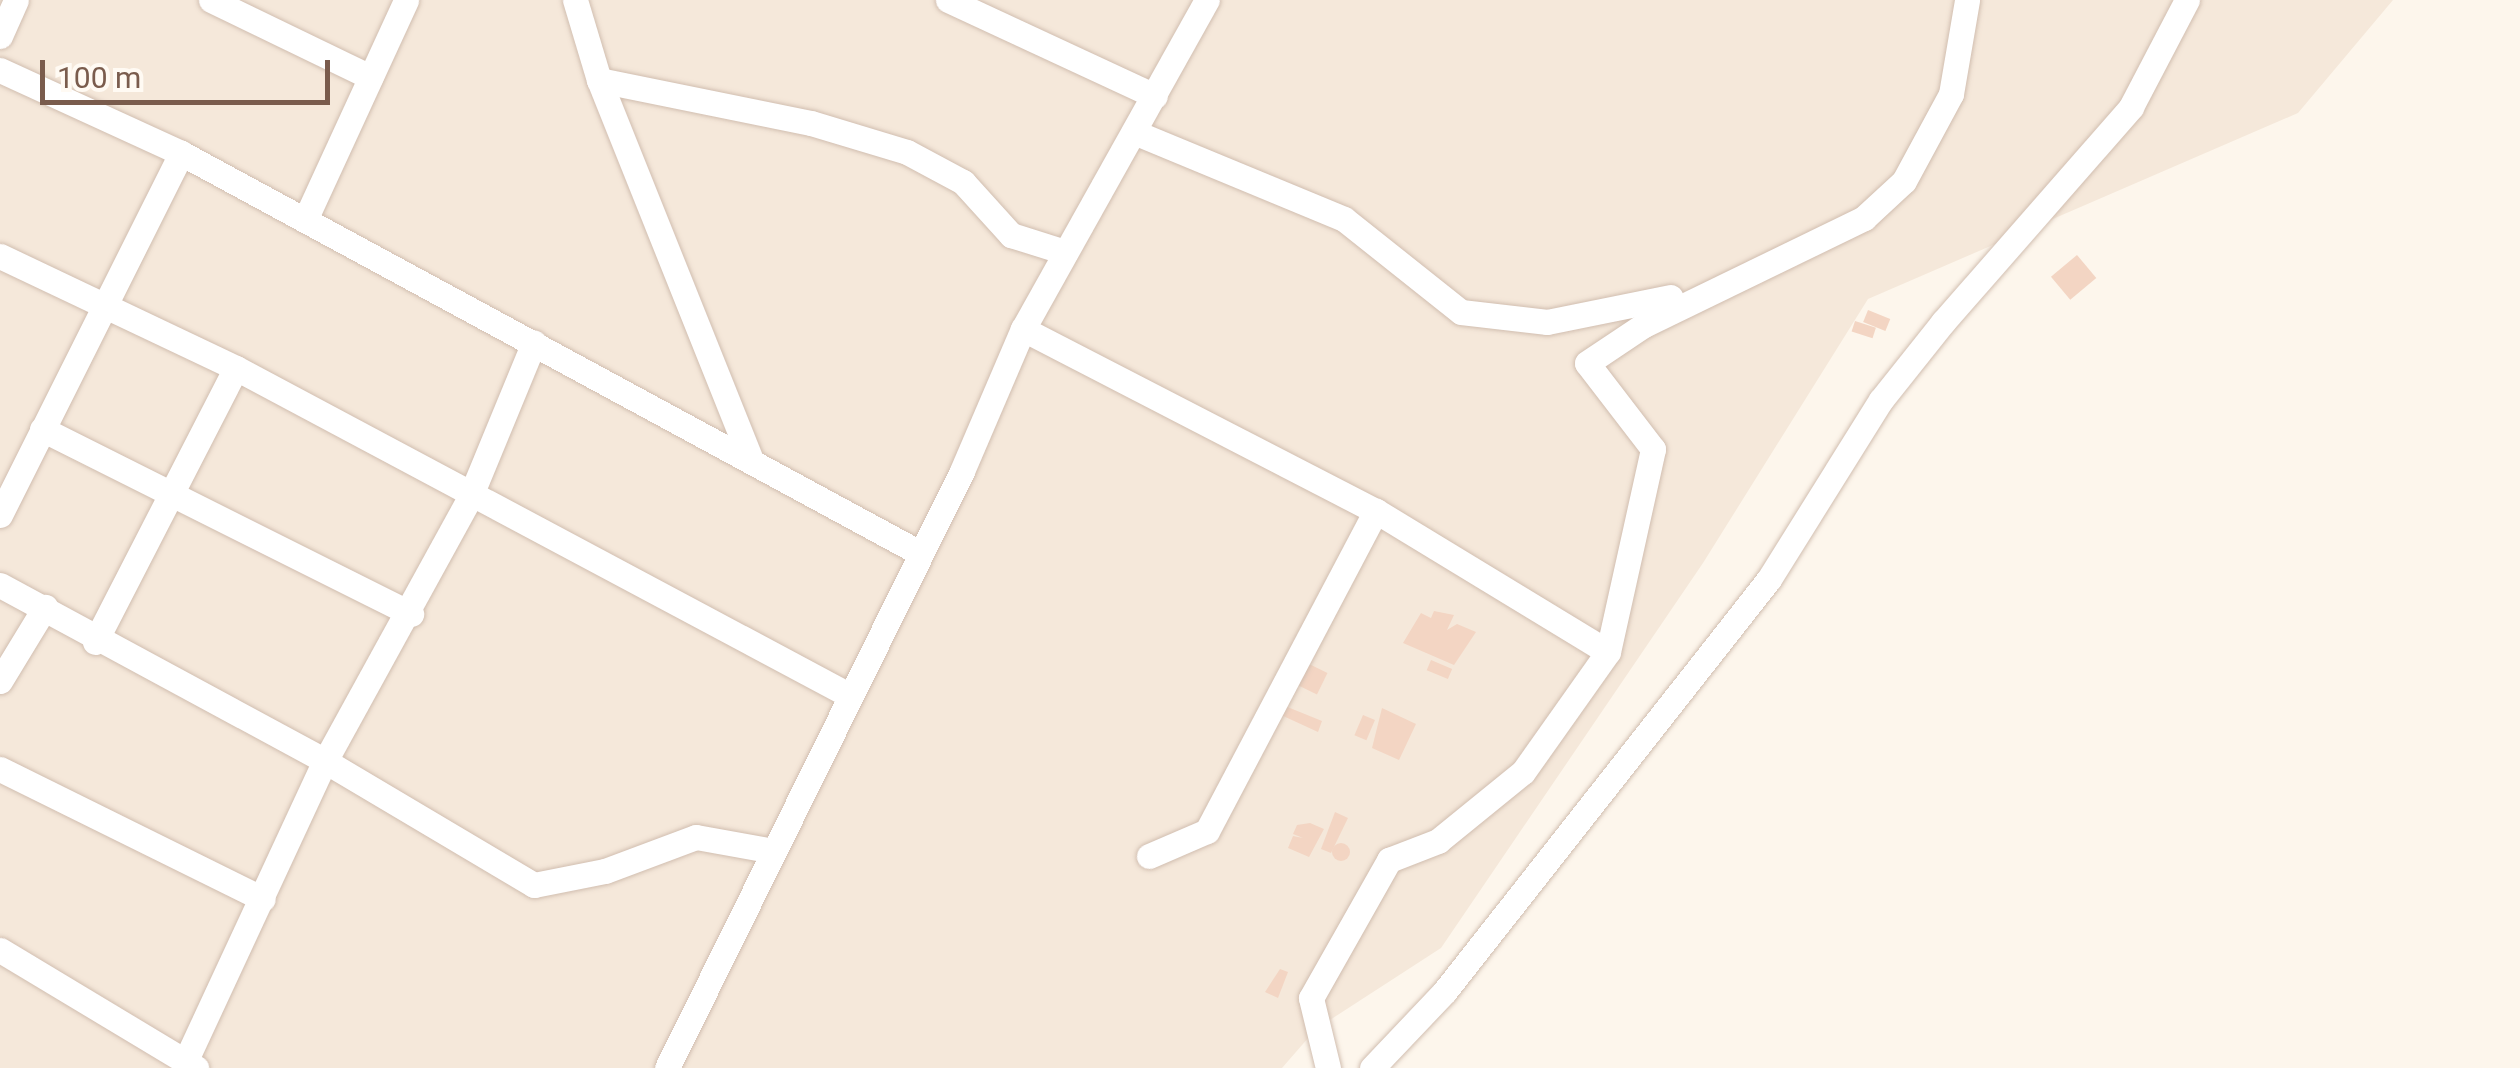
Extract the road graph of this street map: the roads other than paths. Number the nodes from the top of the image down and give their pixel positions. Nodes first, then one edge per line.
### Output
1 (16, 0) edge
2 (211, 0) edge
3 (406, 0) edge
4 (575, 0) edge
5 (948, 0) edge
6 (1207, 0) edge
7 (1966, 0) edge
8 (2187, 0) edge
9 (0, 36) edge
10 (0, 70) edge
11 (370, 78) junction
12 (599, 80) junction
13 (1155, 96) junction
14 (1134, 132) junction
15 (182, 153) junction
16 (306, 220) junction
17 (1065, 252) junction
18 (0, 256) edge
19 (1768, 264) junction
20 (105, 303) junction
21 (1023, 329) junction
22 (534, 342) junction
23 (236, 368) junction
24 (42, 429) junction
25 (750, 458) junction
26 (174, 494) junction
27 (471, 495) junction
28 (1376, 512) junction
29 (0, 515) edge
30 (920, 554) junction
31 (0, 585) edge
32 (45, 607) junction
33 (411, 614) junction
34 (95, 642) junction
35 (1608, 652) junction
36 (0, 681) edge
37 (847, 694) junction
38 (325, 761) junction
39 (0, 769) edge
40 (774, 851) junction
41 (1149, 856) dead end
42 (264, 899) junction
43 (0, 950) edge
44 (191, 1064) edge
45 (667, 1068) edge
46 (1328, 1068) edge
47 (1372, 1068) edge

1 - 9 street
2 - 11 street
3 - 11 street
4 - 12 street
5 - 13 street
6 - 13 street
7 - 19 street
8 - 47 street
10 - 15 street
11 - 16 street
12 - 17 street
12 - 25 street
13 - 14 street
14 - 17 street
14 - 19 street
15 - 16 street
15 - 20 street
16 - 22 street
17 - 21 street
18 - 20 street
19 - 35 street
20 - 23 street
20 - 24 street
21 - 28 street
21 - 30 street
22 - 25 street
22 - 27 street
23 - 26 street
23 - 27 street
24 - 26 street
24 - 29 street
25 - 30 street
26 - 33 street
26 - 34 street
27 - 33 street
27 - 37 street
28 - 35 street
28 - 41 street
30 - 37 street
31 - 32 street
32 - 34 street
32 - 36 street
33 - 38 street
34 - 38 street
35 - 46 street
37 - 40 street
38 - 40 street
38 - 42 street
39 - 42 street
40 - 45 street
42 - 44 street
43 - 44 street

